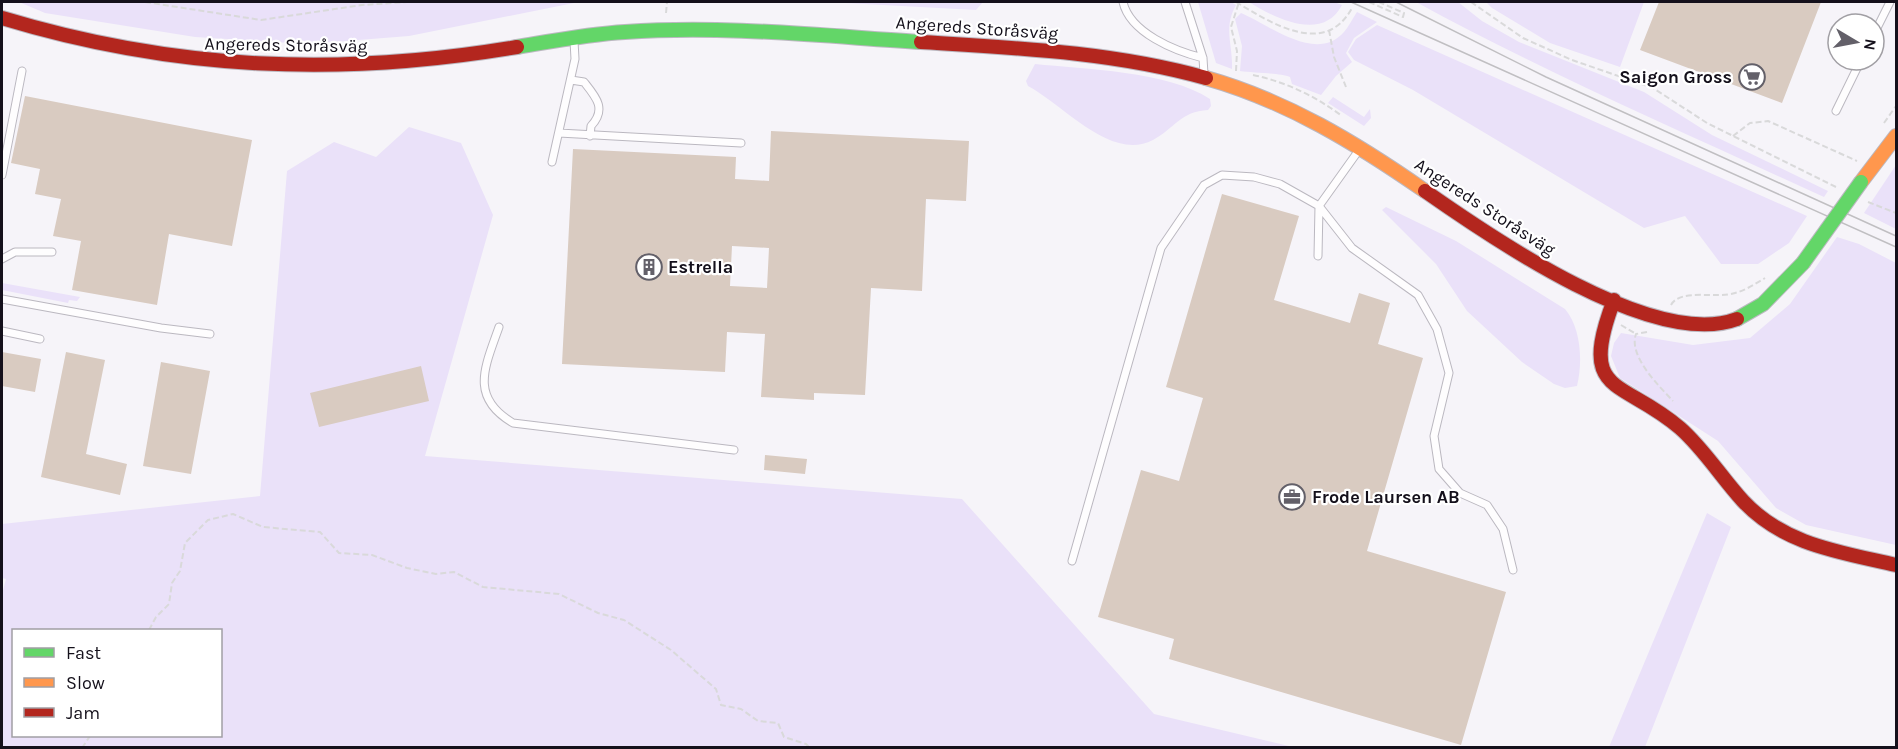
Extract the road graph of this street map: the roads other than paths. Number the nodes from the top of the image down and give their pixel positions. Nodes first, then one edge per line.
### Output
1 (1123, 2) edge
2 (1185, 2) edge
3 (2, 18) edge
4 (574, 38) junction
5 (1203, 58) junction
6 (22, 71) dead end
7 (1855, 72) edge
8 (1204, 78) junction
9 (571, 80) junction
10 (1836, 111) dead end
11 (560, 133) junction
12 (1896, 135) edge
13 (590, 136) junction
14 (741, 143) dead end
15 (1360, 147) junction
16 (552, 162) dead end
17 (2, 176) edge
18 (1319, 206) junction
19 (52, 252) dead end
20 (1318, 256) dead end
21 (2, 259) edge
22 (2, 299) edge
23 (1614, 300) junction
24 (499, 327) dead end
25 (2, 331) edge
26 (210, 334) dead end
27 (40, 339) dead end
28 (734, 450) dead end
29 (1072, 561) dead end
30 (1896, 565) edge
31 (1513, 570) dead end

1 - 5 lane
2 - 5 lane
3 - 4 street, Angereds Storåsväg
4 - 8 street, Angereds Storåsväg
4 - 9 lane
5 - 8 lane
6 - 17 lane
7 - 10 lane
8 - 15 street, Angereds Storåsväg
9 - 11 lane
9 - 13 lane
11 - 13 lane
11 - 16 lane
12 - 23 street, Angereds Storåsväg, bridge
13 - 14 lane
15 - 18 lane
15 - 23 street, Angereds Storåsväg
18 - 20 lane
18 - 29 lane
18 - 31 lane
19 - 21 lane
22 - 26 lane
23 - 30 street
24 - 28 lane
25 - 27 lane

